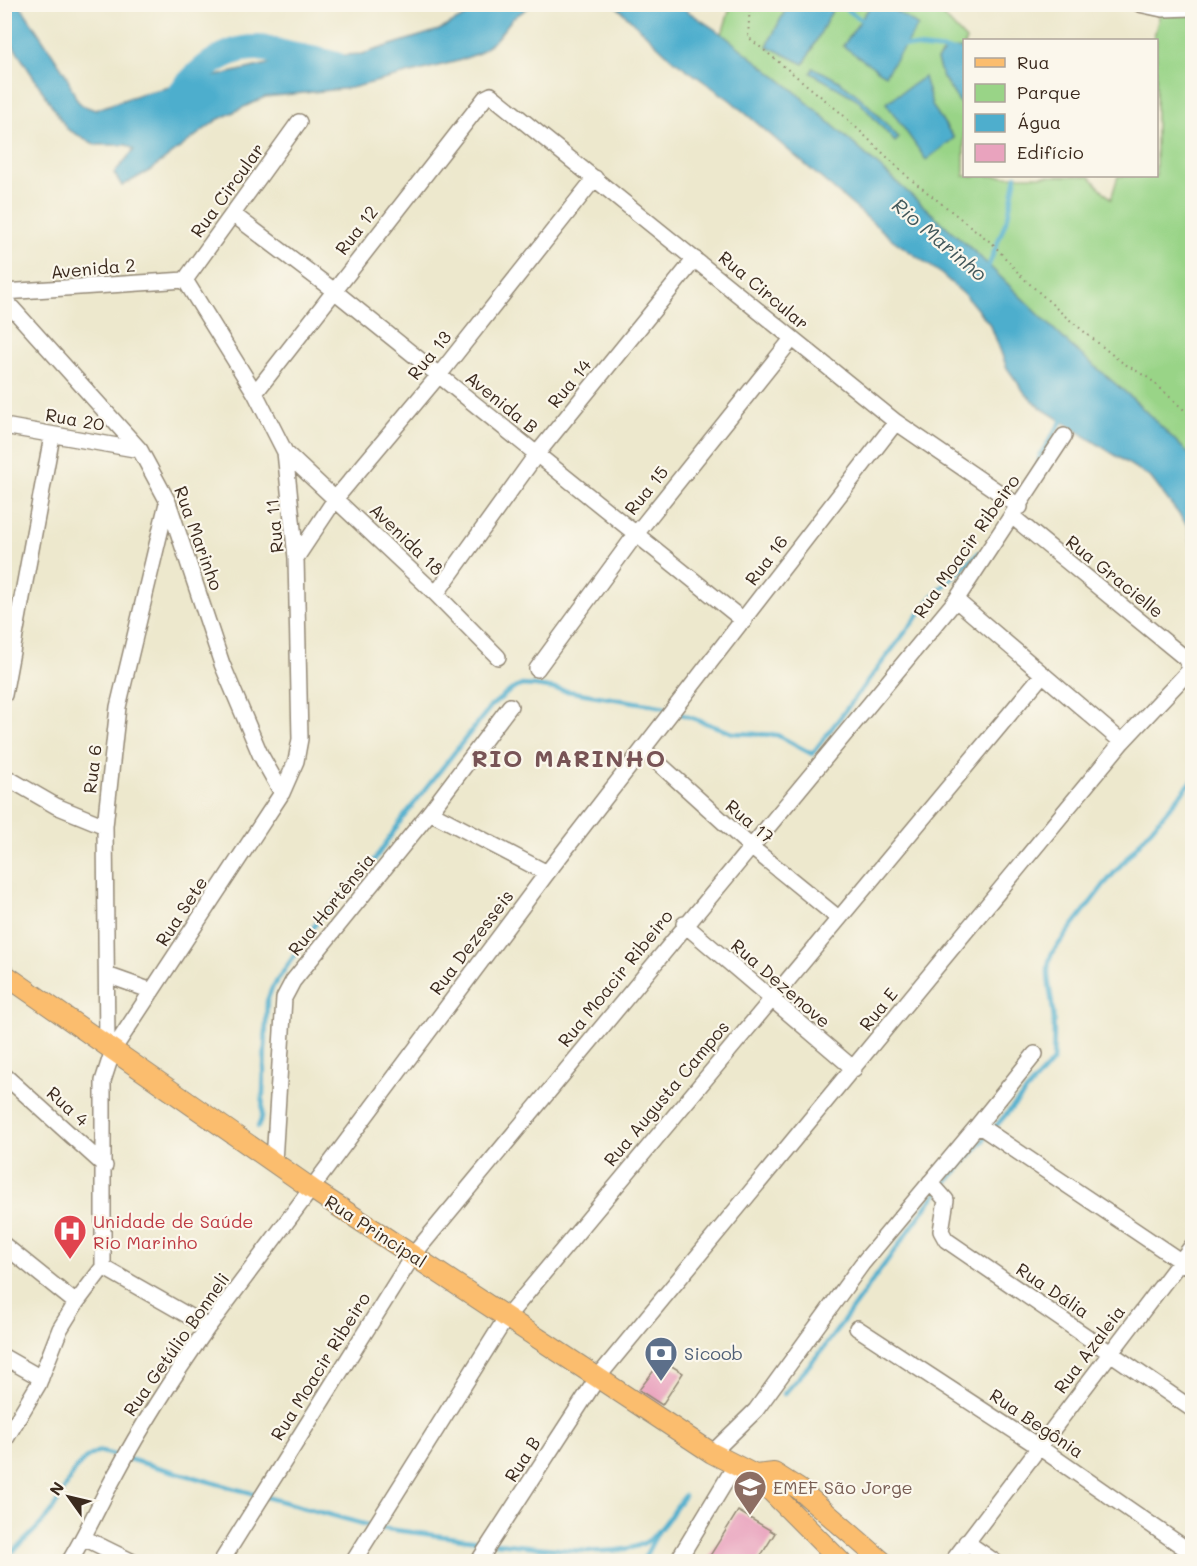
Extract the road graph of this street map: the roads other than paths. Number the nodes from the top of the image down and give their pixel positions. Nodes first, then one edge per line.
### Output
1 (1138, 4) edge
2 (1192, 8) edge
3 (490, 95) joint
4 (299, 122) dead end
5 (595, 178) junction
6 (234, 215) junction
7 (695, 259) junction
8 (185, 280) junction
9 (333, 290) junction
10 (4, 292) edge
11 (4, 299) edge
12 (792, 339) junction
13 (439, 375) junction
14 (255, 393) junction
15 (896, 422) junction
16 (4, 426) edge
17 (52, 436) junction
18 (1064, 436) dead end
19 (140, 450) junction
20 (285, 452) junction
21 (536, 455) junction
22 (336, 498) junction
23 (168, 502) junction
24 (1014, 506) junction
25 (636, 534) junction
26 (296, 558) junction
27 (436, 594) junction
28 (956, 600) junction
29 (744, 621) junction
30 (498, 657) dead end
31 (1190, 667) joint
32 (537, 669) dead end
33 (1042, 674) junction
34 (4, 695) edge
35 (510, 706) dead end
36 (664, 720) joint
37 (1122, 742) junction
38 (643, 749) junction
39 (4, 776) edge
40 (282, 793) junction
41 (430, 812) junction
42 (105, 826) junction
43 (751, 848) junction
44 (547, 873) junction
45 (837, 917) junction
46 (684, 924) junction
47 (4, 974) edge
48 (107, 975) junction
49 (152, 992) junction
50 (769, 999) junction
51 (110, 1048) junction
52 (1035, 1054) dead end
53 (854, 1070) junction
54 (4, 1075) edge
55 (986, 1130) junction
56 (274, 1162) junction
57 (105, 1166) junction
58 (936, 1187) junction
59 (312, 1189) junction
60 (4, 1245) edge
61 (1192, 1246) edge
62 (414, 1254) junction
63 (1187, 1265) edge
64 (103, 1267) junction
65 (75, 1303) junction
66 (506, 1318) junction
67 (208, 1327) junction
68 (857, 1328) dead end
69 (1111, 1353) junction
70 (4, 1357) edge
71 (598, 1377) junction
72 (41, 1378) junction
73 (1192, 1409) edge
74 (4, 1442) edge
75 (1039, 1447) junction
76 (724, 1460) junction
77 (756, 1476) junction
78 (84, 1538) junction
79 (966, 1542) junction
80 (1192, 1553) edge
81 (69, 1562) edge
82 (133, 1562) edge
83 (221, 1562) edge
84 (352, 1562) edge
85 (478, 1562) edge
86 (677, 1562) edge
87 (841, 1562) edge
88 (883, 1562) edge
89 (952, 1562) edge
90 (995, 1562) edge

1 - 2 street
3 - 5 street, Rua Circular
3 - 9 street, Rua 12
4 - 6 street, Rua Circular
5 - 7 street, Rua Circular
5 - 13 street, Rua 13
6 - 8 street, Rua Circular
6 - 9 street, Avenida B
7 - 12 street, Rua Circular
7 - 21 street, Rua 14
8 - 10 street, Avenida 2
8 - 14 street, Rua 11
9 - 13 street, Avenida B
9 - 14 street, Rua 12
11 - 19 street, Rua Marinho
12 - 15 street, Rua Circular
12 - 25 street, Rua 15
13 - 21 street, Avenida B
13 - 22 street, Rua 13
14 - 20 street, Rua 11
15 - 24 street, Rua Circular
15 - 29 street, Rua 16
16 - 17 street, Rua 20
17 - 19 street, Rua 20
17 - 34 street
18 - 24 street, Rua Moacir Ribeiro
19 - 23 street, Rua Marinho
20 - 22 street, Avenida 18
20 - 26 street, Rua 11
21 - 25 street, Avenida B
21 - 27 street, Rua 14
22 - 26 street, Rua 13
22 - 27 street, Avenida 18
23 - 40 street, Rua Marinho
23 - 42 street, Rua 6
24 - 28 street, Rua Moacir Ribeiro
24 - 31 street, Rua Gracielle
25 - 29 street, Avenida B
25 - 32 street, Rua 15
26 - 40 street, Rua 11
27 - 30 street, Avenida 18
28 - 33 street
28 - 43 street, Rua Moacir Ribeiro
29 - 36 street, Rua 16
31 - 37 street, Rua E
33 - 37 street
33 - 45 street, Rua Augusta Campos
35 - 41 street, Rua Hortênsia
36 - 38 street, Rua Dezesseis
37 - 53 street, Rua E
38 - 43 street, Rua 17
38 - 44 street, Rua Dezesseis
39 - 42 street
40 - 49 street, Rua Sete
41 - 44 street
41 - 56 street, Rua Hortênsia
42 - 48 street, Rua 6
43 - 45 street, Rua 17
43 - 46 street, Rua Moacir Ribeiro
44 - 59 street, Rua Dezesseis
45 - 50 street, Rua Augusta Campos
46 - 50 street, Rua Dezenove
46 - 62 street, Rua Moacir Ribeiro
47 - 51 main road, Rua Principal
48 - 49 street
48 - 51 street, Rua 6
49 - 51 street, Rua Sete
50 - 53 street, Rua Dezenove
50 - 66 street, Rua Augusta Campos
51 - 56 main road, Rua Principal
51 - 57 street
52 - 55 street
53 - 71 street, Rua E
54 - 57 street, Rua 4
55 - 58 street
55 - 63 street
56 - 59 main road, Rua Principal
57 - 64 street
58 - 69 street, Rua Dália
58 - 76 street
59 - 62 main road, Rua Principal
59 - 67 street, Rua Getúlio Bonneli
60 - 65 street
61 - 63 street, Rua Azaleia
62 - 66 main road, Rua Principal
62 - 83 street, Rua Moacir Ribeiro
63 - 69 street, Rua Azaleia
64 - 65 street
64 - 67 street
65 - 72 street
66 - 71 main road, Rua Principal
66 - 84 street, Rua Augusta Campos
67 - 78 street, Rua Getúlio Bonneli
68 - 75 street, Rua Begônia
69 - 73 street, Rua Dália
69 - 75 street, Rua Azaleia
70 - 72 street
71 - 76 main road, Rua Principal
71 - 85 street, Rua B
72 - 74 street
75 - 79 street, Rua Azaleia
75 - 80 street, Rua Begônia
76 - 77 main road, Rua Principal
76 - 86 street
77 - 87 main road, Rua Principal
77 - 88 main road, Rua Principal
78 - 81 street, Rua Getúlio Bonneli
78 - 82 street
79 - 89 street, Rua Azaleia
79 - 90 street

